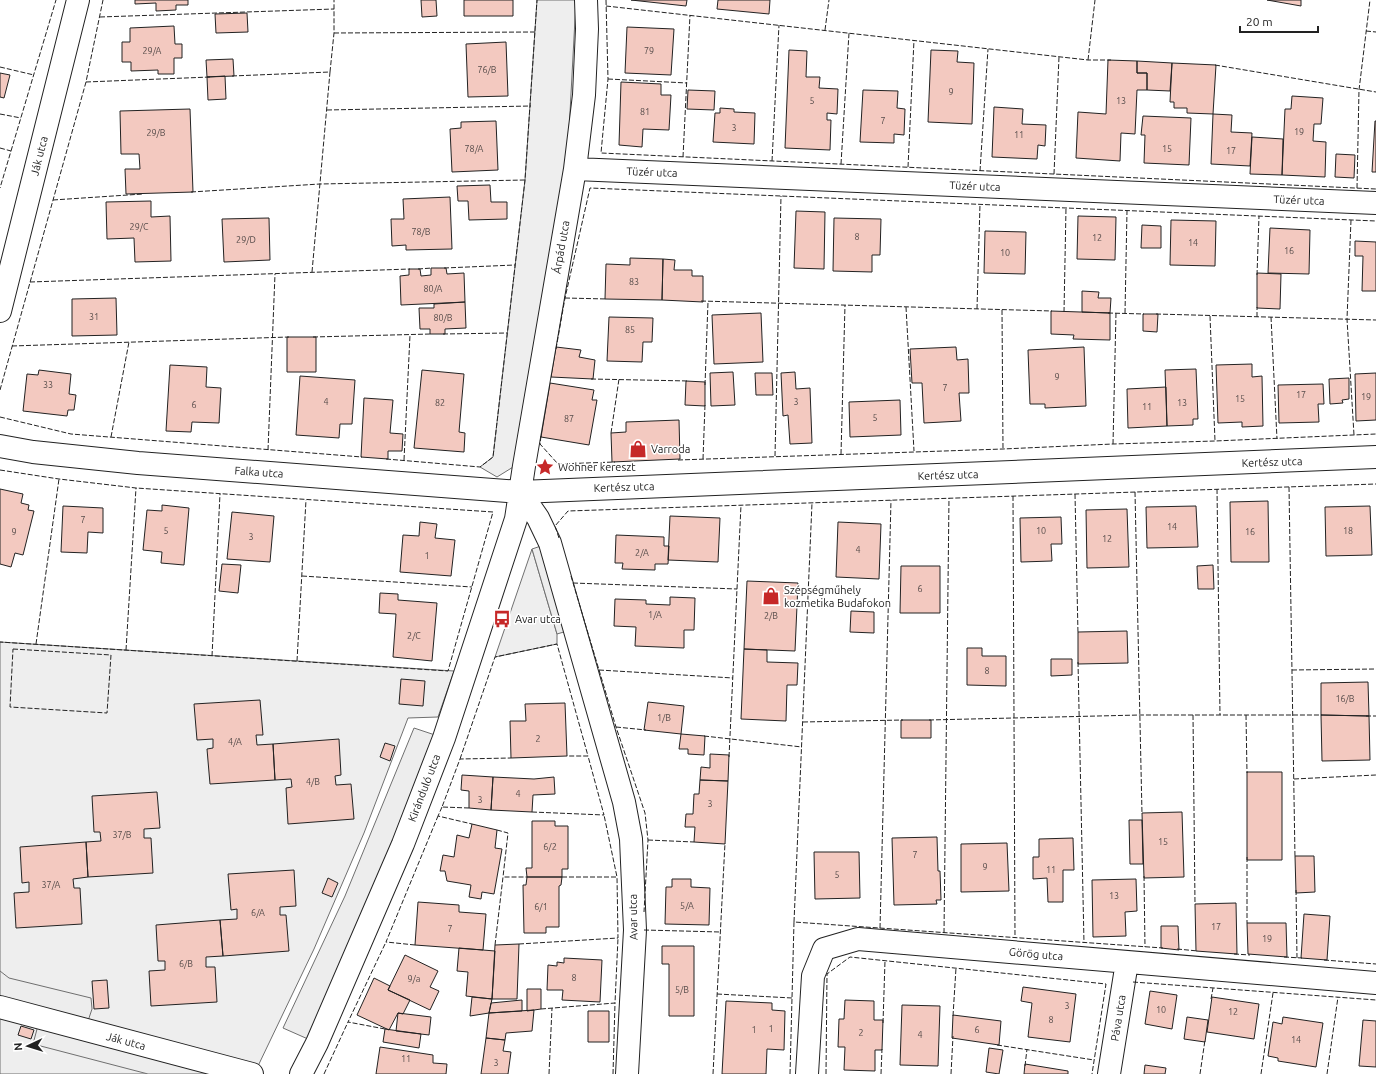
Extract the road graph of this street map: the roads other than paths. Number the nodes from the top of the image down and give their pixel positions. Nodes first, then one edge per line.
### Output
1 (78, 0) edge
2 (586, 0) edge
3 (575, 169) junction
4 (1376, 203) edge
5 (0, 311) edge
6 (0, 446) edge
7 (1376, 457) edge
8 (520, 492) junction
9 (1128, 962) junction
10 (1376, 983) edge
11 (0, 1007) edge
12 (252, 1074) edge
13 (300, 1074) edge
14 (627, 1074) edge
15 (807, 1074) edge
16 (1109, 1074) edge

1 - 5 street, Ják utca
2 - 3 street, Árpád utca
3 - 4 street, Tüzér utca
3 - 8 street, Árpád utca
6 - 8 street, Falka utca
7 - 8 street, Kertész utca
8 - 13 street, Kiránduló utca
8 - 14 street, Avar utca
9 - 10 street, Görög utca
9 - 15 street, Görög utca
9 - 16 street, Páva utca
11 - 12 street, Ják utca

